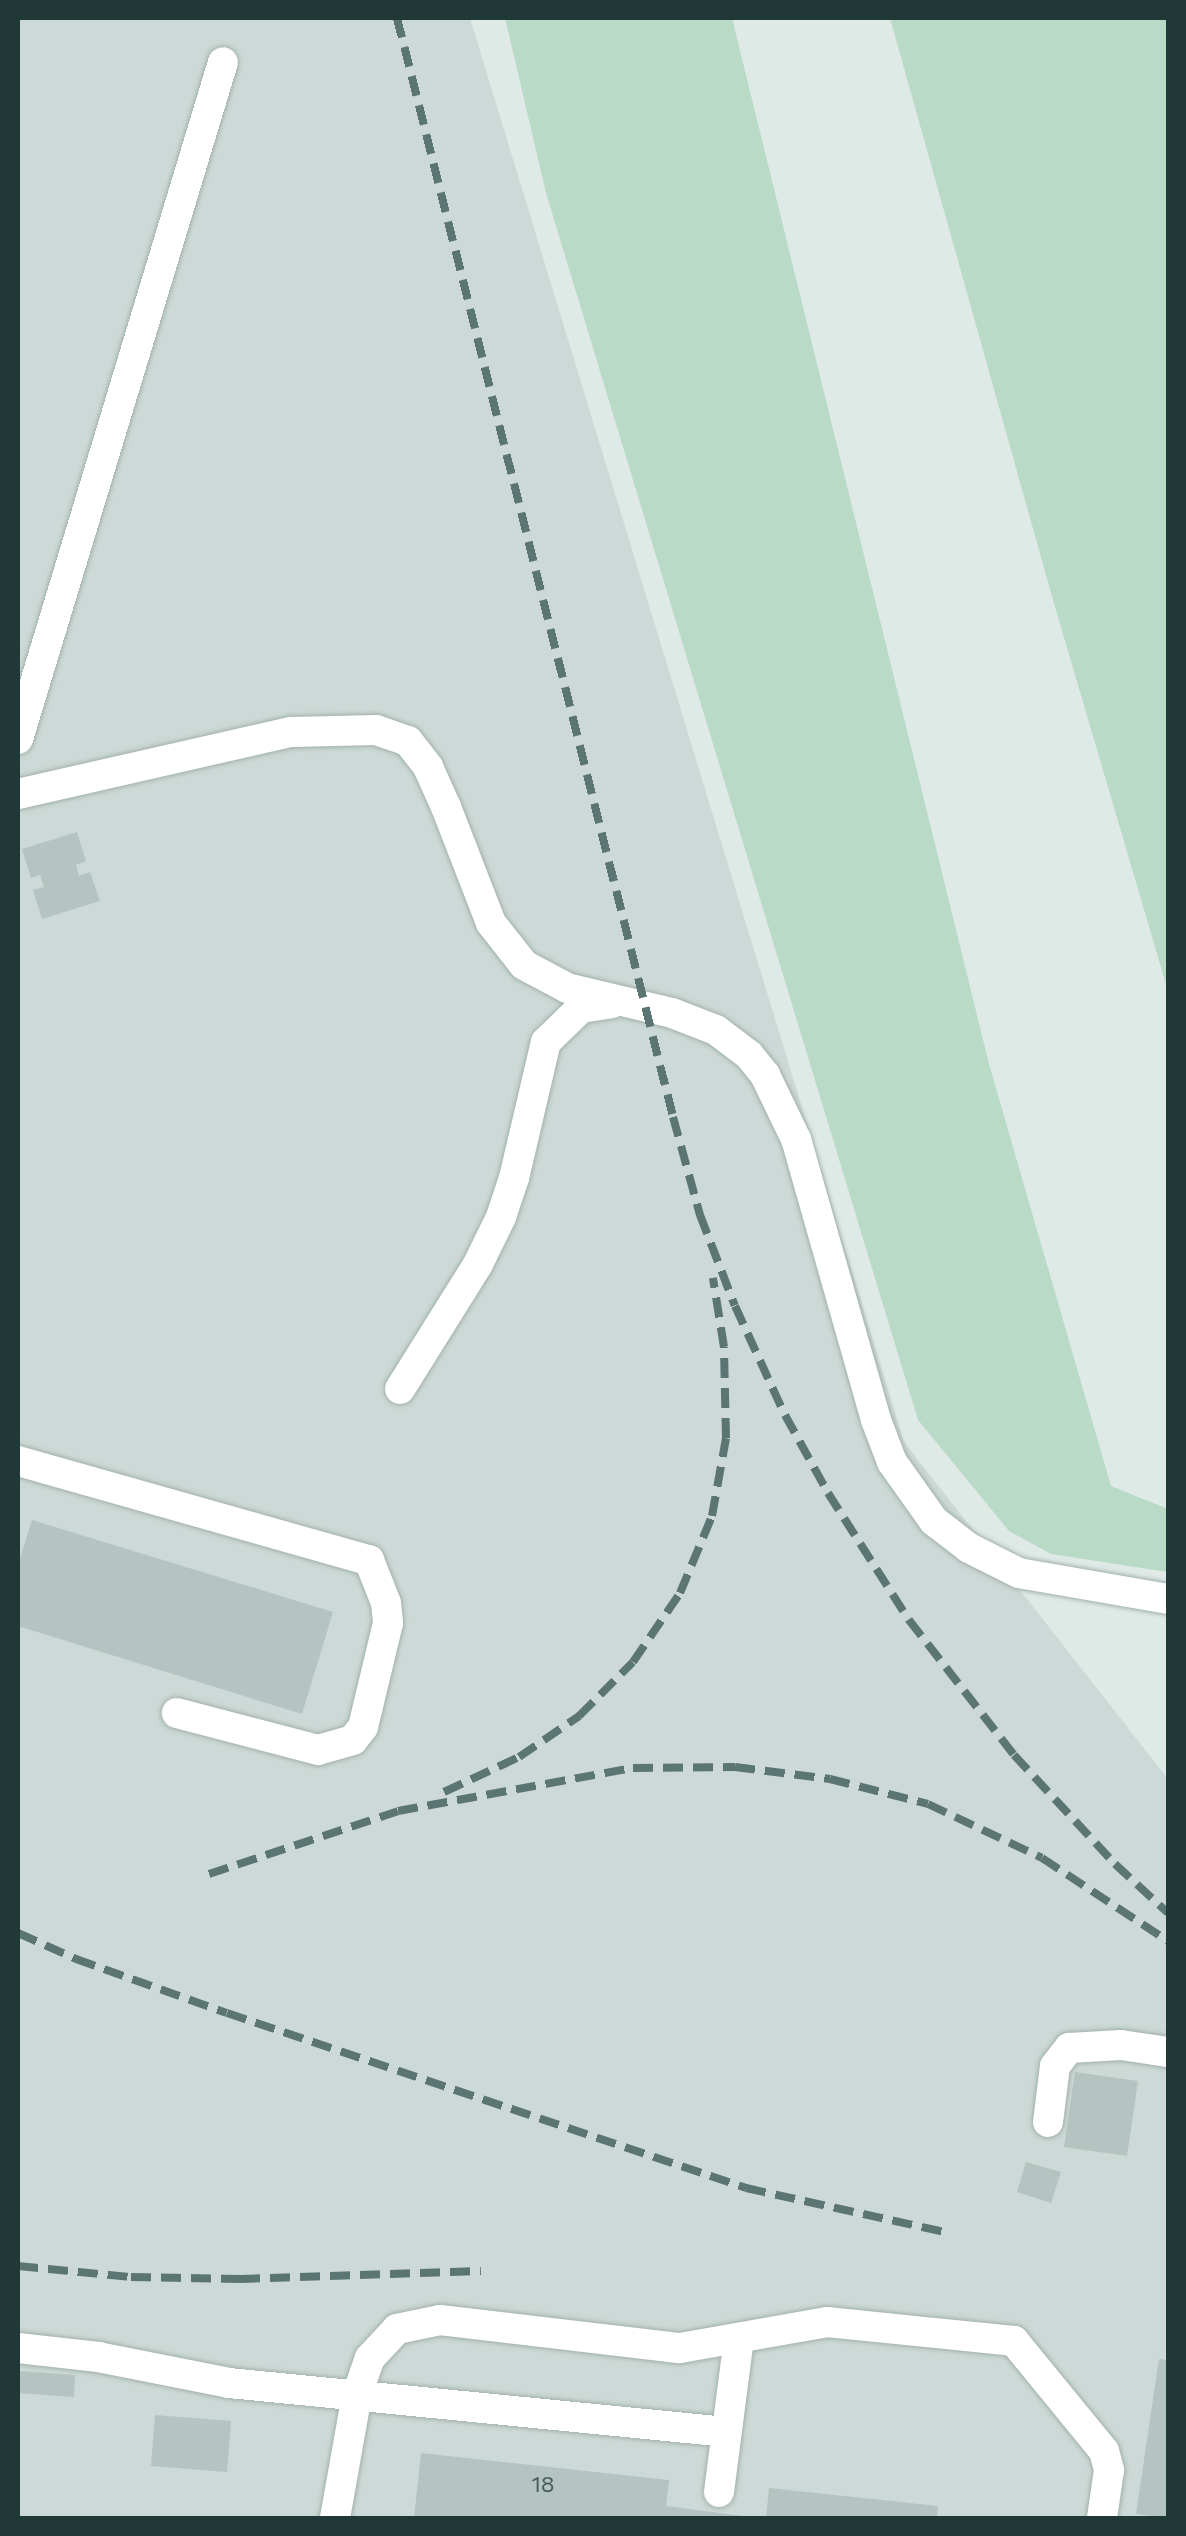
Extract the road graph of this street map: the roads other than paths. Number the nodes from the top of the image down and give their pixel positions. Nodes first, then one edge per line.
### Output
1 (223, 62) dead end
2 (18, 739) edge
3 (18, 794) edge
4 (620, 1003) junction
5 (400, 1389) dead end
6 (18, 1461) edge
7 (1168, 1599) edge
8 (177, 1713) dead end
9 (1168, 2052) edge
10 (1048, 2122) dead end
11 (739, 2339) junction
12 (18, 2348) edge
13 (357, 2395) junction
14 (727, 2432) junction
15 (719, 2492) dead end
16 (335, 2518) edge
17 (1102, 2518) edge

1 - 2 lane
3 - 4 lane
4 - 5 lane
4 - 7 lane
6 - 8 lane
9 - 10 lane
11 - 13 lane
11 - 14 lane
11 - 17 lane
12 - 13 lane
13 - 14 lane
13 - 16 lane
14 - 15 lane

